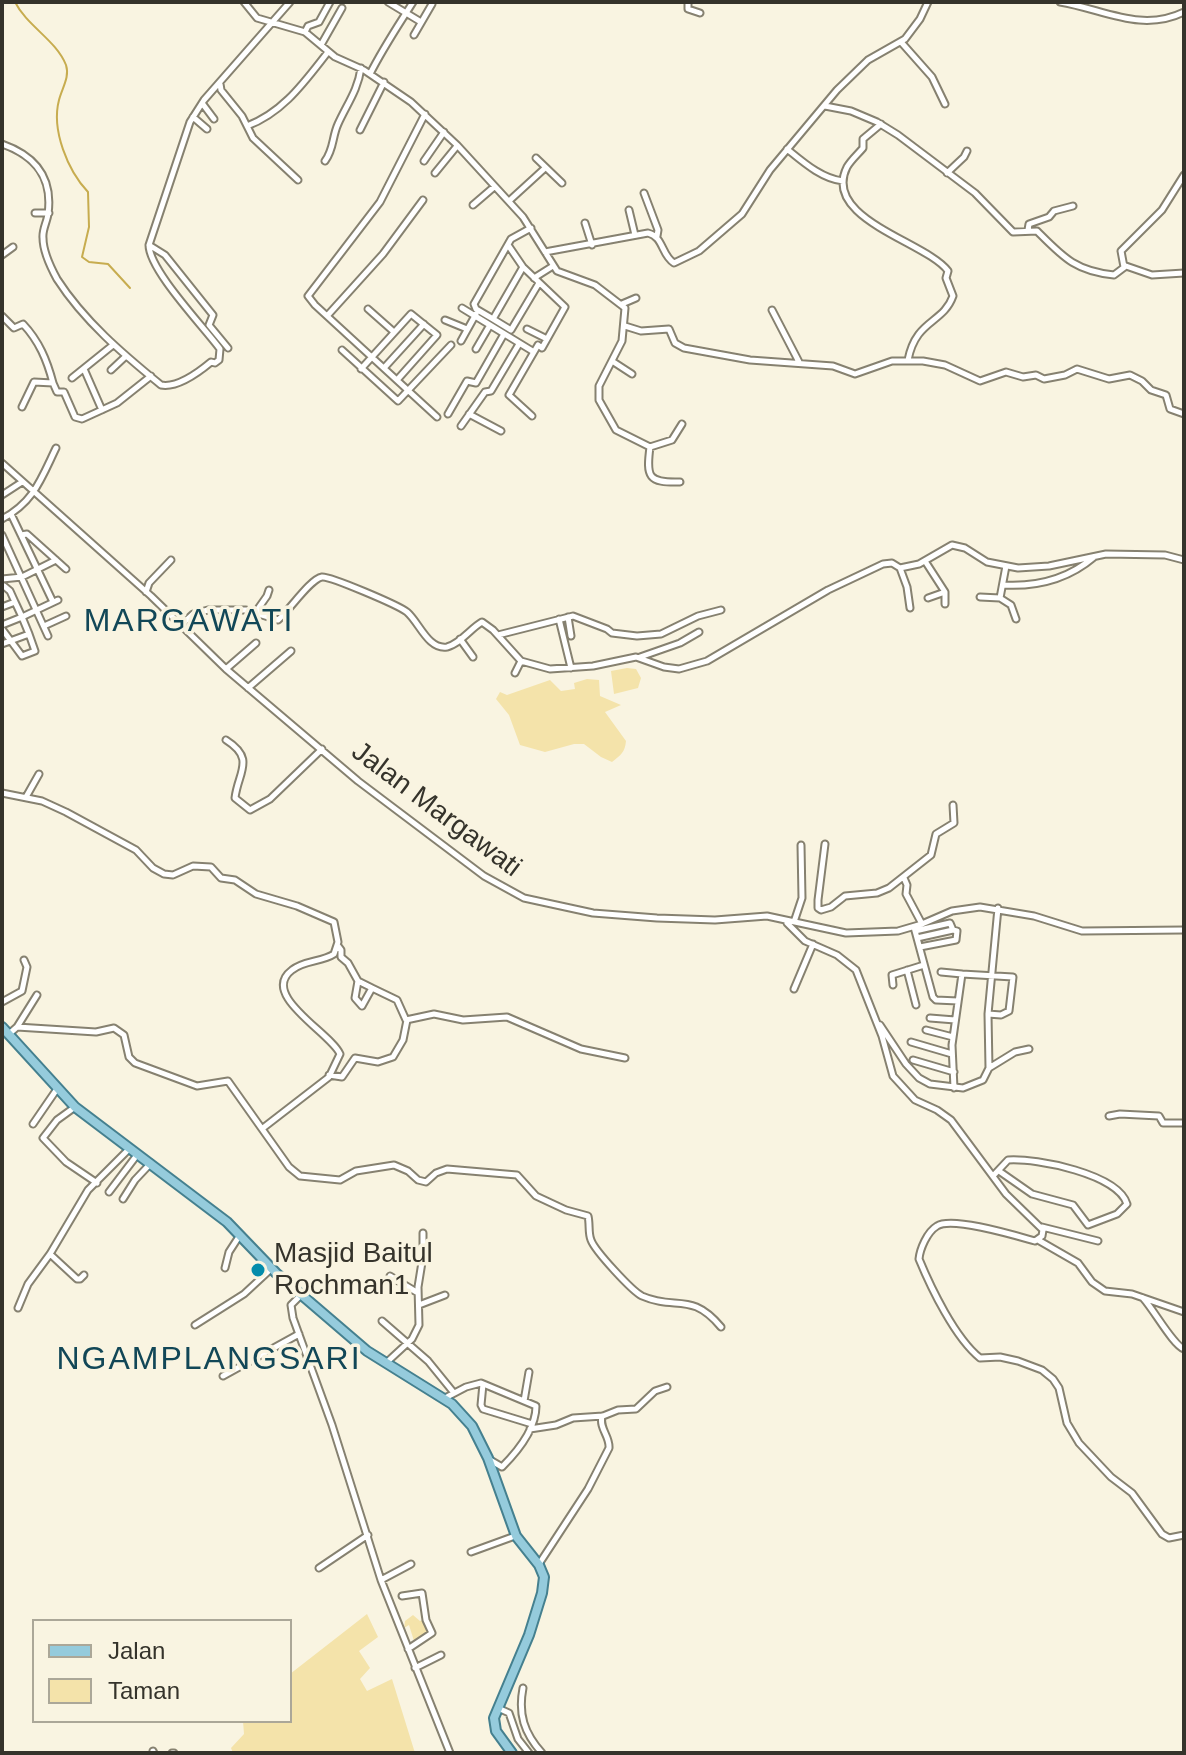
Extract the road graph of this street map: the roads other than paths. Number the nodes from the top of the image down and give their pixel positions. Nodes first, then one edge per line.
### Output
1 (244, 2) edge
2 (290, 2) edge
3 (330, 2) edge
4 (413, 2) edge
5 (688, 2) edge
6 (928, 2) edge
7 (1060, 2) edge
8 (391, 3) edge
9 (432, 4) edge
10 (342, 8) dead end
11 (1184, 12) edge
12 (386, 13) dead end
13 (407, 13) junction
14 (700, 13) dead end
15 (421, 22) junction
16 (275, 24) junction
17 (305, 32) junction
18 (414, 35) dead end
19 (901, 42) junction
20 (321, 45) junction
21 (328, 52) junction
22 (361, 68) junction
23 (370, 74) junction
24 (384, 82) junction
25 (220, 84) junction
26 (945, 104) dead end
27 (204, 105) junction
28 (825, 106) junction
29 (425, 114) junction
30 (194, 119) junction
31 (214, 119) dead end
32 (881, 124) junction
33 (247, 126) junction
34 (207, 129) dead end
35 (360, 130) dead end
36 (444, 132) junction
37 (2, 144) edge
38 (457, 145) junction
39 (787, 149) junction
40 (967, 151) dead end
41 (536, 158) dead end
42 (325, 161) dead end
43 (424, 161) dead end
44 (544, 169) junction
45 (435, 173) dead end
46 (947, 173) junction
47 (1184, 175) edge
48 (298, 180) dead end
49 (843, 181) junction
50 (562, 183) dead end
51 (494, 187) junction
52 (644, 193) dead end
53 (423, 200) dead end
54 (509, 201) junction
55 (473, 205) dead end
56 (1073, 206) dead end
57 (629, 210) dead end
58 (47, 212) junction
59 (35, 213) dead end
60 (585, 223) dead end
61 (531, 228) junction
62 (1028, 230) junction
63 (635, 235) junction
64 (657, 237) junction
65 (508, 245) junction
66 (592, 245) junction
67 (151, 246) junction
68 (13, 247) dead end
69 (545, 252) junction
70 (2, 255) edge
71 (553, 266) junction
72 (523, 267) junction
73 (1124, 267) junction
74 (1184, 273) edge
75 (537, 280) junction
76 (636, 298) dead end
77 (622, 304) junction
78 (462, 308) dead end
79 (368, 309) dead end
80 (772, 310) dead end
81 (476, 314) junction
82 (2, 316) edge
83 (327, 316) junction
84 (445, 320) dead end
85 (491, 322) junction
86 (424, 324) junction
87 (625, 326) junction
88 (467, 329) junction
89 (527, 329) dead end
90 (394, 332) junction
91 (504, 334) junction
92 (547, 339) junction
93 (461, 341) dead end
94 (519, 344) junction
95 (451, 345) dead end
96 (112, 347) junction
97 (228, 348) dead end
98 (476, 349) dead end
99 (342, 350) dead end
100 (534, 352) junction
101 (371, 357) junction
102 (124, 358) junction
103 (908, 360) junction
104 (612, 361) junction
105 (799, 362) junction
106 (384, 368) junction
107 (84, 369) junction
108 (361, 369) junction
109 (111, 370) dead end
110 (632, 374) dead end
111 (149, 377) junction
112 (72, 378) dead end
113 (397, 380) junction
114 (53, 383) junction
115 (409, 391) junction
116 (22, 407) dead end
117 (102, 410) junction
118 (448, 414) dead end
119 (469, 414) junction
120 (1184, 414) edge
121 (532, 416) dead end
122 (437, 417) dead end
123 (682, 424) dead end
124 (461, 426) dead end
125 (501, 431) dead end
126 (650, 447) junction
127 (56, 448) dead end
128 (2, 463) edge
129 (22, 482) junction
130 (680, 482) dead end
131 (34, 494) junction
132 (2, 495) edge
133 (11, 514) junction
134 (2, 519) edge
135 (2, 535) edge
136 (21, 535) junction
137 (1097, 555) junction
138 (56, 560) junction
139 (171, 560) dead end
140 (1184, 560) edge
141 (925, 561) junction
142 (1006, 566) junction
143 (900, 568) junction
144 (37, 569) junction
145 (66, 569) dead end
146 (22, 577) junction
147 (3, 584) edge
148 (1003, 585) junction
149 (269, 590) dead end
150 (945, 592) junction
151 (146, 593) junction
152 (980, 597) dead end
153 (928, 598) dead end
154 (1000, 598) junction
155 (15, 602) junction
156 (945, 604) dead end
157 (2, 607) edge
158 (910, 608) dead end
159 (37, 610) junction
160 (721, 610) dead end
161 (255, 613) junction
162 (66, 616) dead end
163 (22, 617) junction
164 (568, 617) junction
165 (559, 619) junction
166 (1016, 619) dead end
167 (44, 626) junction
168 (180, 626) junction
169 (2, 627) edge
170 (699, 632) dead end
171 (29, 634) junction
172 (498, 635) junction
173 (48, 636) dead end
174 (571, 636) dead end
175 (460, 639) junction
176 (12, 641) junction
177 (256, 643) dead end
178 (2, 644) edge
179 (291, 651) dead end
180 (473, 657) dead end
181 (639, 657) junction
182 (521, 661) junction
183 (571, 668) junction
184 (226, 669) junction
185 (515, 673) dead end
186 (248, 688) junction
187 (226, 740) dead end
188 (322, 749) junction
189 (39, 774) dead end
190 (2, 793) edge
191 (27, 795) junction
192 (953, 805) dead end
193 (825, 844) dead end
194 (801, 845) dead end
195 (904, 878) junction
196 (998, 908) junction
197 (783, 920) junction
198 (794, 922) junction
199 (922, 924) junction
200 (915, 929) junction
201 (953, 930) junction
202 (1184, 930) edge
203 (917, 938) junction
204 (813, 944) junction
205 (338, 946) junction
206 (920, 947) junction
207 (24, 960) dead end
208 (924, 965) junction
209 (907, 970) junction
210 (941, 972) dead end
211 (962, 974) junction
212 (993, 974) junction
213 (358, 981) junction
214 (893, 985) dead end
215 (372, 988) junction
216 (794, 989) dead end
217 (37, 995) dead end
218 (958, 1001) junction
219 (2, 1002) edge
220 (916, 1005) dead end
221 (988, 1014) junction
222 (930, 1018) dead end
223 (407, 1020) junction
224 (955, 1020) junction
225 (876, 1021) junction
226 (17, 1027) junction
227 (926, 1030) dead end
228 (9, 1034) edge
229 (953, 1037) junction
230 (911, 1042) dead end
231 (1029, 1049) dead end
232 (953, 1054) junction
233 (625, 1058) dead end
234 (913, 1060) dead end
235 (989, 1068) junction
236 (954, 1072) junction
237 (330, 1074) junction
238 (954, 1088) junction
239 (57, 1089) junction
240 (75, 1107) junction
241 (1109, 1116) dead end
242 (1184, 1123) edge
243 (33, 1124) dead end
244 (262, 1127) junction
245 (134, 1151) junction
246 (155, 1166) junction
247 (996, 1173) junction
248 (97, 1183) junction
249 (109, 1192) dead end
250 (123, 1199) dead end
251 (1041, 1227) junction
252 (423, 1233) dead end
253 (240, 1235) junction
254 (1038, 1240) junction
255 (1098, 1241) dead end
256 (50, 1254) junction
257 (225, 1268) dead end
258 (271, 1268) junction
259 (84, 1275) dead end
260 (390, 1276) dead end
261 (418, 1293) junction
262 (301, 1295) junction
263 (445, 1295) dead end
264 (1142, 1297) junction
265 (419, 1305) junction
266 (18, 1308) dead end
267 (1184, 1312) edge
268 (382, 1321) dead end
269 (195, 1325) dead end
270 (721, 1327) dead end
271 (299, 1334) junction
272 (408, 1343) junction
273 (1184, 1349) edge
274 (385, 1364) junction
275 (529, 1372) dead end
276 (223, 1376) dead end
277 (483, 1384) junction
278 (667, 1387) dead end
279 (454, 1393) junction
280 (444, 1399) junction
281 (524, 1401) junction
282 (602, 1416) junction
283 (531, 1426) junction
284 (488, 1458) junction
285 (368, 1535) junction
286 (1184, 1535) edge
287 (516, 1536) junction
288 (471, 1552) dead end
289 (411, 1564) dead end
290 (539, 1565) junction
291 (319, 1568) dead end
292 (381, 1580) junction
293 (402, 1596) dead end
294 (408, 1649) junction
295 (441, 1655) dead end
296 (415, 1668) junction
297 (523, 1688) dead end
298 (498, 1708) junction
299 (539, 1752) edge
300 (450, 1753) edge
301 (512, 1753) edge
302 (529, 1753) edge

1 - 16 street
2 - 16 street
3 - 17 street
4 - 13 street
5 - 14 street
6 - 19 street
7 - 11 street
8 - 12 street
8 - 13 street
9 - 15 street
10 - 20 street
13 - 15 street
13 - 23 street
15 - 18 street
16 - 17 street
16 - 25 street
17 - 20 street
19 - 26 street
19 - 28 street
20 - 21 street
21 - 22 street
21 - 33 street
22 - 23 street
22 - 42 street
23 - 24 street
24 - 29 street
24 - 35 street
25 - 27 street
25 - 33 street
27 - 30 street
27 - 31 street
28 - 32 street
28 - 39 street
29 - 36 street
29 - 83 street
30 - 34 street
30 - 67 street
32 - 46 street
32 - 49 street
33 - 48 street
36 - 38 street
36 - 43 street
37 - 58 street
38 - 45 street
38 - 51 street
39 - 49 street
39 - 64 street
40 - 46 street
41 - 44 street
44 - 50 street
44 - 54 street
46 - 62 street
47 - 73 street
49 - 103 street
51 - 54 street
51 - 55 street
52 - 64 street
53 - 83 street
54 - 61 street
56 - 62 street
57 - 63 street
58 - 59 street
58 - 96 street
60 - 66 street
61 - 65 street
61 - 69 street
62 - 73 street
63 - 64 street
63 - 66 street
65 - 72 street
65 - 85 street
66 - 69 street
67 - 97 street
67 - 111 street
68 - 70 street
69 - 71 street
71 - 75 street
71 - 77 street
72 - 75 street
72 - 85 street
73 - 74 street
75 - 85 street
75 - 92 street
76 - 77 street
77 - 87 street
78 - 81 street
79 - 90 street
80 - 105 street
81 - 85 street
81 - 88 street
82 - 114 street
83 - 101 street
84 - 88 street
85 - 91 street
85 - 98 street
86 - 90 street
86 - 106 street
86 - 113 street
87 - 104 street
87 - 105 street
88 - 93 street
89 - 92 street
90 - 101 street
91 - 94 street
91 - 118 street
92 - 100 street
94 - 100 street
94 - 119 street
95 - 115 street
96 - 102 street
96 - 107 street
99 - 108 street
100 - 121 street
101 - 106 street
101 - 108 street
102 - 109 street
102 - 111 street
103 - 105 street
103 - 120 street
104 - 110 street
104 - 126 street
106 - 113 street
107 - 112 street
107 - 117 street
108 - 115 street
111 - 117 street
113 - 115 street
114 - 116 street
114 - 117 street
115 - 122 street
119 - 124 street
119 - 125 street
123 - 126 street
126 - 130 street
127 - 131 street
128 - 129 street, Jalan Margawati
129 - 131 street, Jalan Margawati
129 - 132 street
131 - 133 street
131 - 151 street, Jalan Margawati
133 - 134 street
133 - 136 street
135 - 146 street
136 - 138 street
136 - 144 street
137 - 140 street
137 - 142 street
137 - 148 street
138 - 144 street
138 - 145 street
139 - 151 street
141 - 142 street
141 - 143 street
141 - 150 street
142 - 148 street
143 - 158 street
143 - 181 street
144 - 146 street
144 - 159 street
146 - 147 street
146 - 159 street
147 - 155 street
148 - 154 street
149 - 161 street
150 - 153 street
150 - 156 street
151 - 168 street, Jalan Margawati
152 - 154 street
154 - 166 street
155 - 157 street
155 - 163 street
159 - 163 street
159 - 167 street
160 - 164 street
161 - 168 street
161 - 175 street
162 - 167 street
163 - 169 street
163 - 171 street
164 - 165 street
164 - 174 street
165 - 172 street
165 - 183 street
167 - 173 street
168 - 184 street, Jalan Margawati
169 - 176 street
170 - 181 street
171 - 176 street
171 - 176 street
172 - 175 street
172 - 182 street
175 - 180 street
176 - 178 street
177 - 184 street
179 - 186 street
181 - 183 street
182 - 183 street
182 - 185 street
184 - 186 street, Jalan Margawati
186 - 188 street, Jalan Margawati
187 - 188 street
188 - 197 street, Jalan Margawati
189 - 191 street
190 - 191 street
191 - 205 street
192 - 195 street
193 - 195 street
194 - 198 street
195 - 199 street
196 - 199 street
196 - 202 street
196 - 212 street
197 - 198 street, Jalan Margawati
197 - 204 street
198 - 200 street, Jalan Margawati
199 - 200 street
200 - 201 street
200 - 203 street
201 - 203 street
201 - 206 street
203 - 206 street
204 - 216 street
204 - 225 street
205 - 213 street
205 - 237 street
206 - 208 street
207 - 219 street
208 - 209 street
208 - 218 street
209 - 214 street
209 - 220 street
210 - 211 street
211 - 212 street
211 - 218 street
212 - 221 street
212 - 221 street
213 - 215 street
213 - 215 street
215 - 223 street
217 - 226 street
218 - 224 street
221 - 235 street
222 - 224 street
223 - 233 street
223 - 237 street
224 - 229 street
225 - 238 street
225 - 247 street
226 - 228 street
226 - 244 street
227 - 229 street
228 - 239 main road
229 - 232 street
230 - 232 street
231 - 235 street
232 - 236 street
234 - 236 street
235 - 238 street
236 - 238 street
237 - 244 street
239 - 240 main road
239 - 243 street
240 - 245 main road
240 - 248 street
241 - 242 street
244 - 270 street
245 - 246 main road
245 - 248 street
245 - 249 street
246 - 250 street
246 - 253 main road
247 - 247 street
247 - 251 street
248 - 256 street
251 - 254 street
251 - 255 street
252 - 261 street
253 - 257 street
253 - 258 main road
254 - 264 street
254 - 286 street
256 - 259 street
256 - 266 street
258 - 262 main road
258 - 269 street
260 - 261 street
261 - 265 street
262 - 271 street
262 - 274 main road
263 - 265 street
264 - 267 street
264 - 273 street
265 - 272 street
268 - 272 street
271 - 276 street
271 - 285 street
272 - 274 street
272 - 279 street
274 - 280 main road
275 - 281 street
277 - 279 street
277 - 281 street
277 - 283 street
278 - 282 street
279 - 280 street
280 - 284 main road
281 - 283 street
282 - 283 street
282 - 290 street
283 - 284 street
284 - 287 main road
285 - 291 street
285 - 292 street
287 - 288 street
287 - 290 main road
289 - 292 street
290 - 298 main road
292 - 294 street
293 - 294 street
294 - 296 street
295 - 296 street
296 - 300 street
297 - 299 street
298 - 301 main road
298 - 302 street

